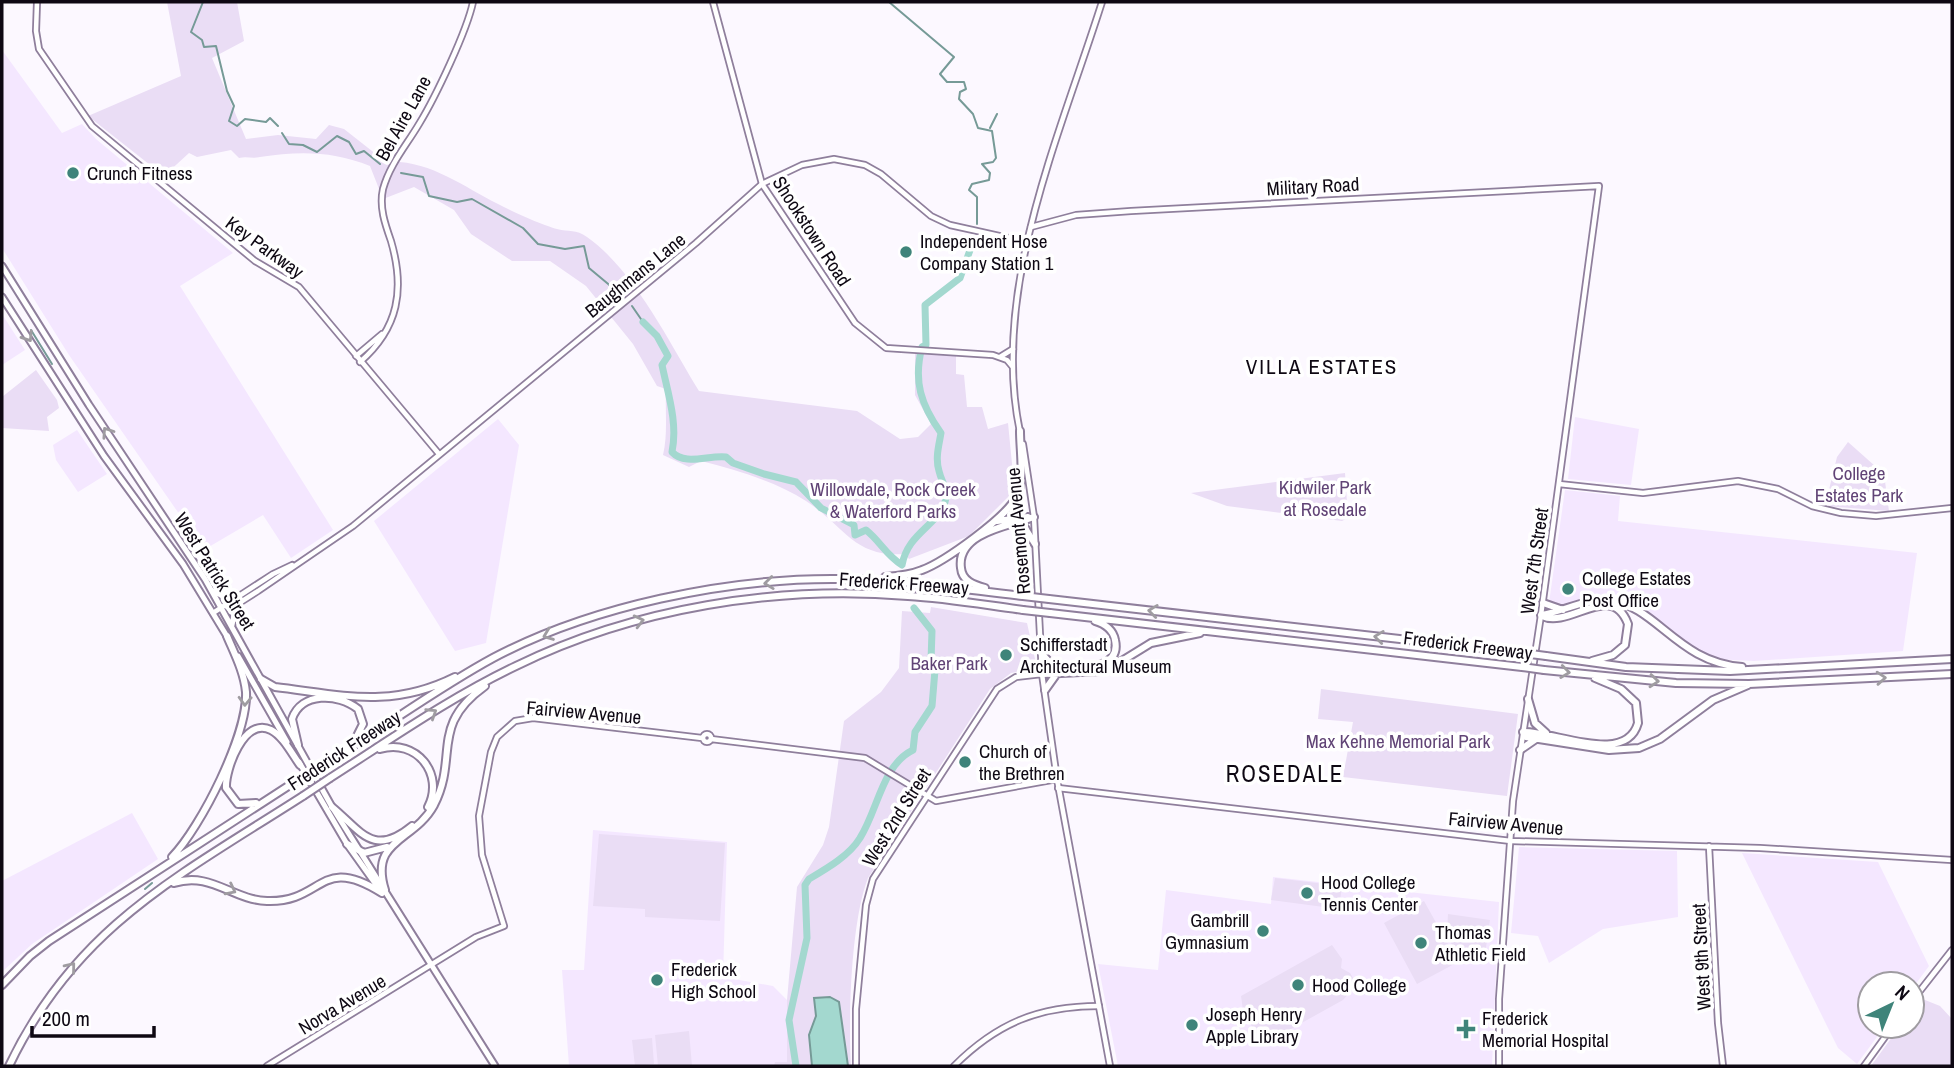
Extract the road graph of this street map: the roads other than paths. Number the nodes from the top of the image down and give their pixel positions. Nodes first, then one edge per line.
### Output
1 (37, 2) edge
2 (473, 2) edge
3 (713, 2) edge
4 (1102, 2) edge
5 (762, 184) junction
6 (1599, 186) joint
7 (1031, 227) junction
8 (1027, 242) junction
9 (2, 268) edge
10 (2, 297) edge
11 (385, 331) junction
12 (1013, 349) junction
13 (356, 356) junction
14 (1000, 357) junction
15 (360, 362) junction
16 (1012, 366) junction
17 (1020, 431) junction
18 (439, 454) junction
19 (1559, 484) junction
20 (1952, 508) edge
21 (1034, 517) junction
22 (1011, 522) junction
23 (986, 527) junction
24 (1035, 544) junction
25 (837, 579) junction
26 (210, 589) junction
27 (1011, 594) junction
28 (236, 602) junction
29 (1543, 603) junction
30 (225, 608) junction
31 (1565, 611) junction
32 (213, 613) junction
33 (1541, 615) junction
34 (1083, 617) junction
35 (232, 628) junction
36 (1209, 631) junction
37 (227, 636) junction
38 (1042, 654) junction
39 (494, 658) junction
40 (1952, 659) edge
41 (1587, 662) junction
42 (516, 665) junction
43 (1773, 669) junction
44 (1065, 670) junction
45 (1042, 674) junction
46 (1952, 674) edge
47 (1056, 675) junction
48 (1586, 675) junction
49 (261, 679) junction
50 (1749, 684) junction
51 (1045, 691) junction
52 (1528, 699) junction
53 (1523, 732) junction
54 (1547, 734) junction
55 (1536, 738) junction
56 (298, 745) junction
57 (1520, 750) junction
58 (343, 752) junction
59 (354, 763) junction
60 (300, 765) junction
61 (1057, 779) junction
62 (1058, 788) junction
63 (926, 795) junction
64 (268, 799) junction
65 (332, 807) junction
66 (1511, 841) junction
67 (347, 844) junction
68 (391, 845) junction
69 (1709, 846) junction
70 (360, 851) junction
71 (1952, 860) edge
72 (131, 886) junction
73 (166, 886) junction
74 (384, 891) junction
75 (505, 926) joint
76 (1952, 950) edge
77 (432, 966) junction
78 (1926, 982) edge
79 (2, 985) edge
80 (1099, 1006) junction
81 (1883, 1040) edge
82 (9, 1066) edge
83 (267, 1066) edge
84 (495, 1066) edge
85 (856, 1066) edge
86 (954, 1066) edge
87 (1110, 1066) edge
88 (1499, 1066) edge
89 (1723, 1066) edge
90 (1864, 1066) edge

1 - 13 street, Key Parkway
2 - 11 street, Bel Aire Lane
3 - 5 street, Shookstown Road
4 - 7 street, Rosemont Avenue
5 - 8 street, Baughmans Lane
5 - 14 street, Shookstown Road
5 - 18 street, Baughmans Lane
6 - 7 street, Military Road
6 - 19 street, West 7th Street
7 - 8 street, Rosemont Avenue
8 - 12 street, Rosemont Avenue
26 -> 9 main road, West Patrick Street
10 -> 32 main road, West Patrick Street
11 - 13 street, Bel Aire Lane
11 - 15 street, Bel Aire Lane
12 - 14 street
12 - 16 street, Rosemont Avenue
13 - 15 street, Key Parkway
14 - 16 street
15 - 18 street, Key Parkway
16 - 17 street, Rosemont Avenue
17 - 21 street, Rosemont Avenue
17 - 23 highway
18 - 28 street, Baughmans Lane
19 - 20 street
19 - 29 street, West 7th Street
21 - 22 highway
21 - 23 highway
21 - 24 street, Rosemont Avenue
22 - 24 highway
22 - 27 highway
23 - 25 highway
24 - 38 street, Rosemont Avenue
25 - 27 highway, Frederick Freeway
25 -> 39 highway, Frederick Freeway
26 - 28 main road
26 - 30 main road, West Patrick Street
41 -> 27 highway, Frederick Freeway, bridge
28 - 30 street, Baughmans Lane
28 - 35 main road
29 - 31 highway
29 - 33 street, West 7th Street
30 - 32 street, Baughmans Lane
30 - 35 main road, West Patrick Street
31 - 33 highway
31 - 43 highway
32 - 37 main road, West Patrick Street
33 - 41 highway
33 - 52 street, West 7th Street
34 - 36 highway, Frederick Freeway
42 -> 34 highway, Frederick Freeway, bridge
34 - 44 highway
35 - 49 main road, West Patrick Street
36 - 47 highway
36 -> 48 highway, Frederick Freeway, bridge
37 - 60 main road, West Patrick Street
37 -> 72 highway
38 - 44 highway
38 - 45 street, Rosemont Avenue
39 - 49 highway
39 - 58 highway, Frederick Freeway
40 - 43 highway, Frederick Freeway
41 - 43 highway, Frederick Freeway
59 -> 42 highway, Frederick Freeway
42 - 68 highway
44 - 45 highway
45 - 47 highway
45 - 51 street, Rosemont Avenue
45 - 63 street, West 2nd Street
50 -> 46 highway, Frederick Freeway
47 - 51 highway
48 -> 50 highway, Frederick Freeway
48 - 54 highway
49 - 56 main road, West Patrick Street
50 - 55 highway
51 - 61 street, Rosemont Avenue
52 - 53 street, West 7th Street
52 - 54 highway
53 - 54 highway
53 - 55 highway
53 - 57 street, West 7th Street
55 - 57 highway
56 - 58 highway
56 - 65 main road, West Patrick Street
57 - 66 street, West 7th Street
58 - 64 highway, Frederick Freeway, bridge
59 - 65 highway
59 - 73 highway, Frederick Freeway, bridge
60 - 64 highway
60 - 67 main road, West Patrick Street
61 - 62 street, Rosemont Avenue
61 - 63 street
62 - 66 street, Fairview Avenue
62 - 80 street, Rosemont Avenue
63 - 75 street, Fairview Avenue
63 - 85 street, West 2nd Street
64 - 72 highway, Frederick Freeway
65 - 70 main road, West Patrick Street
66 - 69 street, Fairview Avenue
66 - 88 street, West 7th Street
67 - 70 highway
67 - 74 main road, West Patrick Street
68 - 70 highway
68 - 74 highway
69 - 71 street, Fairview Avenue
69 - 89 street, West 9th Street
70 - 74 main road, West Patrick Street
72 - 79 highway, Frederick Freeway
73 -> 74 highway
82 -> 73 highway, Frederick Freeway
74 - 77 main road, West Patrick Street
75 - 77 street, Norva Avenue
76 - 78 street
77 - 83 street, Norva Avenue
77 - 84 main road, West Patrick Street
80 - 86 street
80 - 87 street, Rosemont Avenue
81 - 90 street

